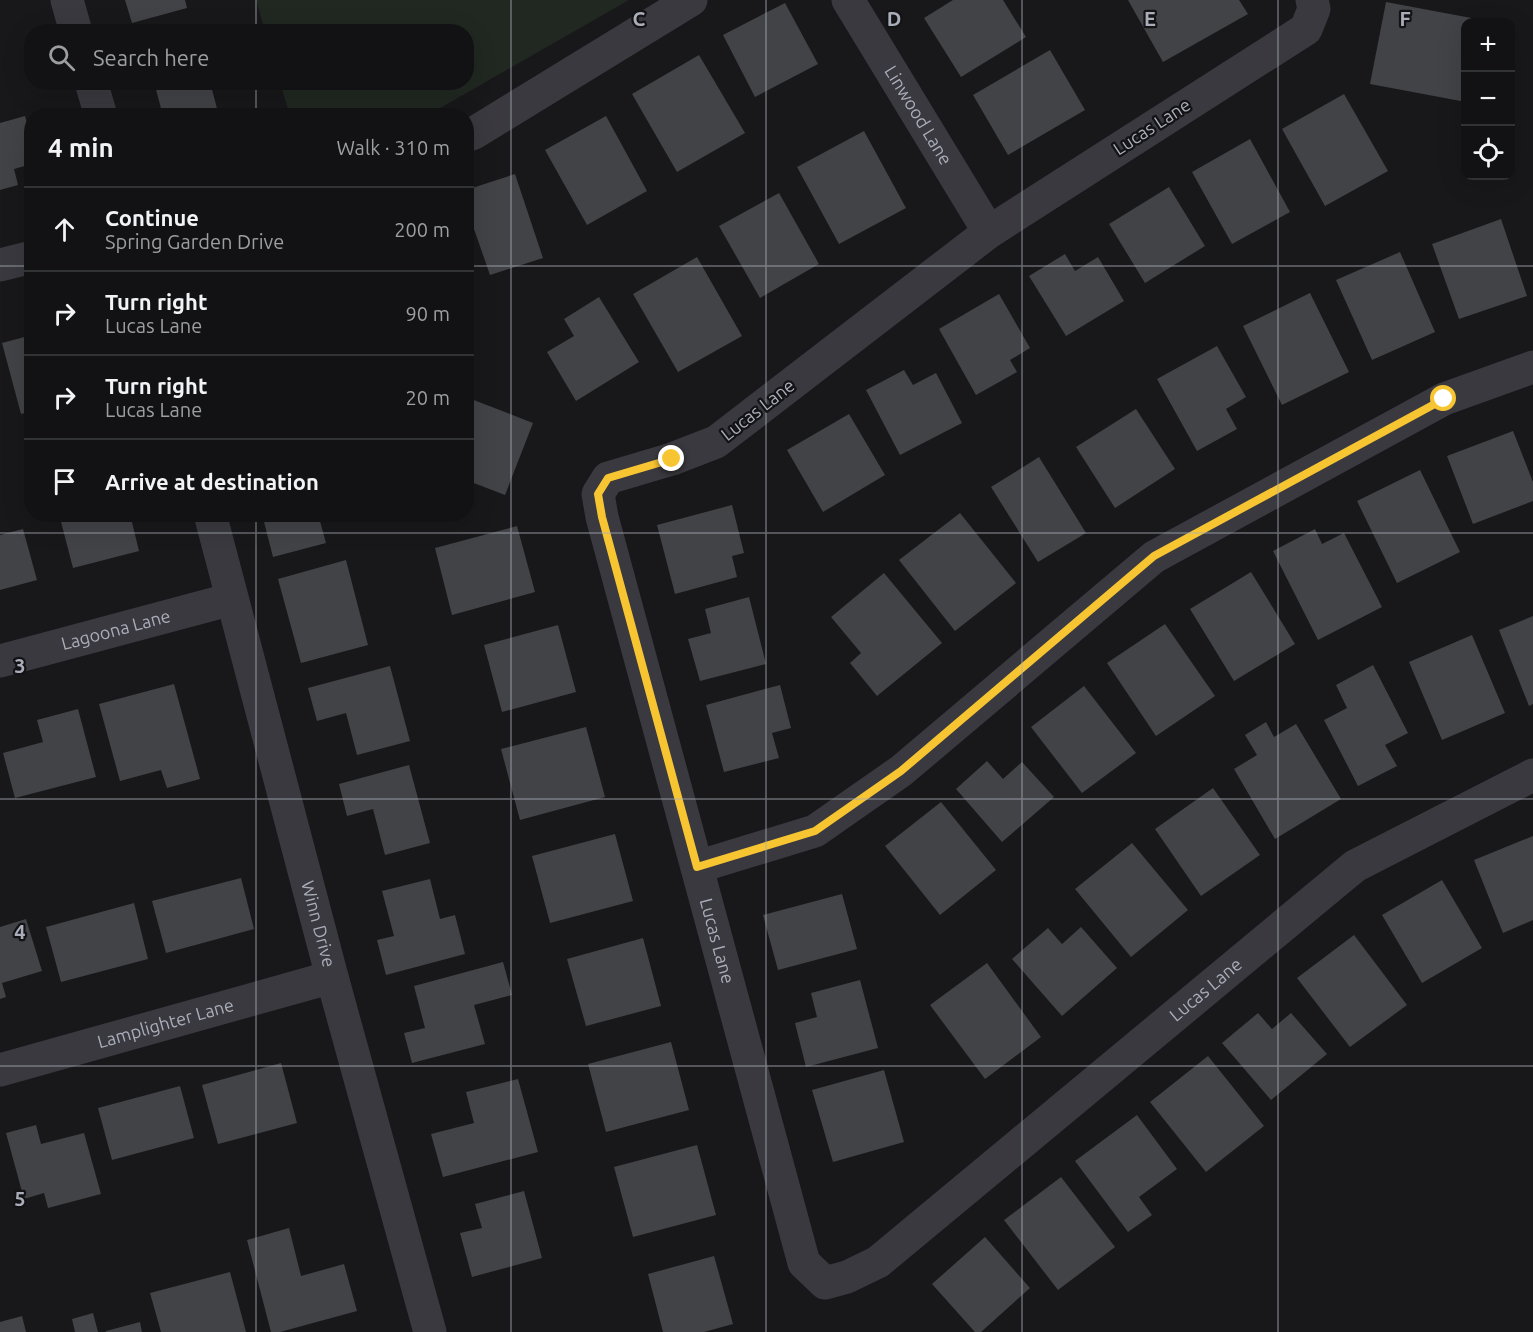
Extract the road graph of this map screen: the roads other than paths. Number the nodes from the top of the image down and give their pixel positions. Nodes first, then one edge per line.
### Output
1 (66, 0) edge
2 (691, 0) edge
3 (848, 0) edge
4 (1312, 0) edge
5 (74, 24) edge
6 (93, 90) edge
7 (99, 108) edge
8 (474, 132) edge
9 (989, 231) junction
10 (24, 259) edge
11 (0, 265) edge
12 (1533, 367) edge
13 (212, 522) edge
14 (232, 599) junction
15 (0, 661) edge
16 (1533, 775) edge
17 (697, 867) junction
18 (332, 977) junction
19 (0, 1070) edge
20 (430, 1332) edge

1 - 5 street
2 - 8 street
3 - 9 street, Linwood Lane
4 - 9 street, Lucas Lane
6 - 7 street
9 - 17 street, Lucas Lane
10 - 11 street
12 - 17 street
13 - 14 street, Winn Drive
14 - 15 street, Lagoona Lane
14 - 18 street, Winn Drive
16 - 17 street, Lucas Lane
18 - 19 street, Lamplighter Lane
18 - 20 street, Winn Drive

